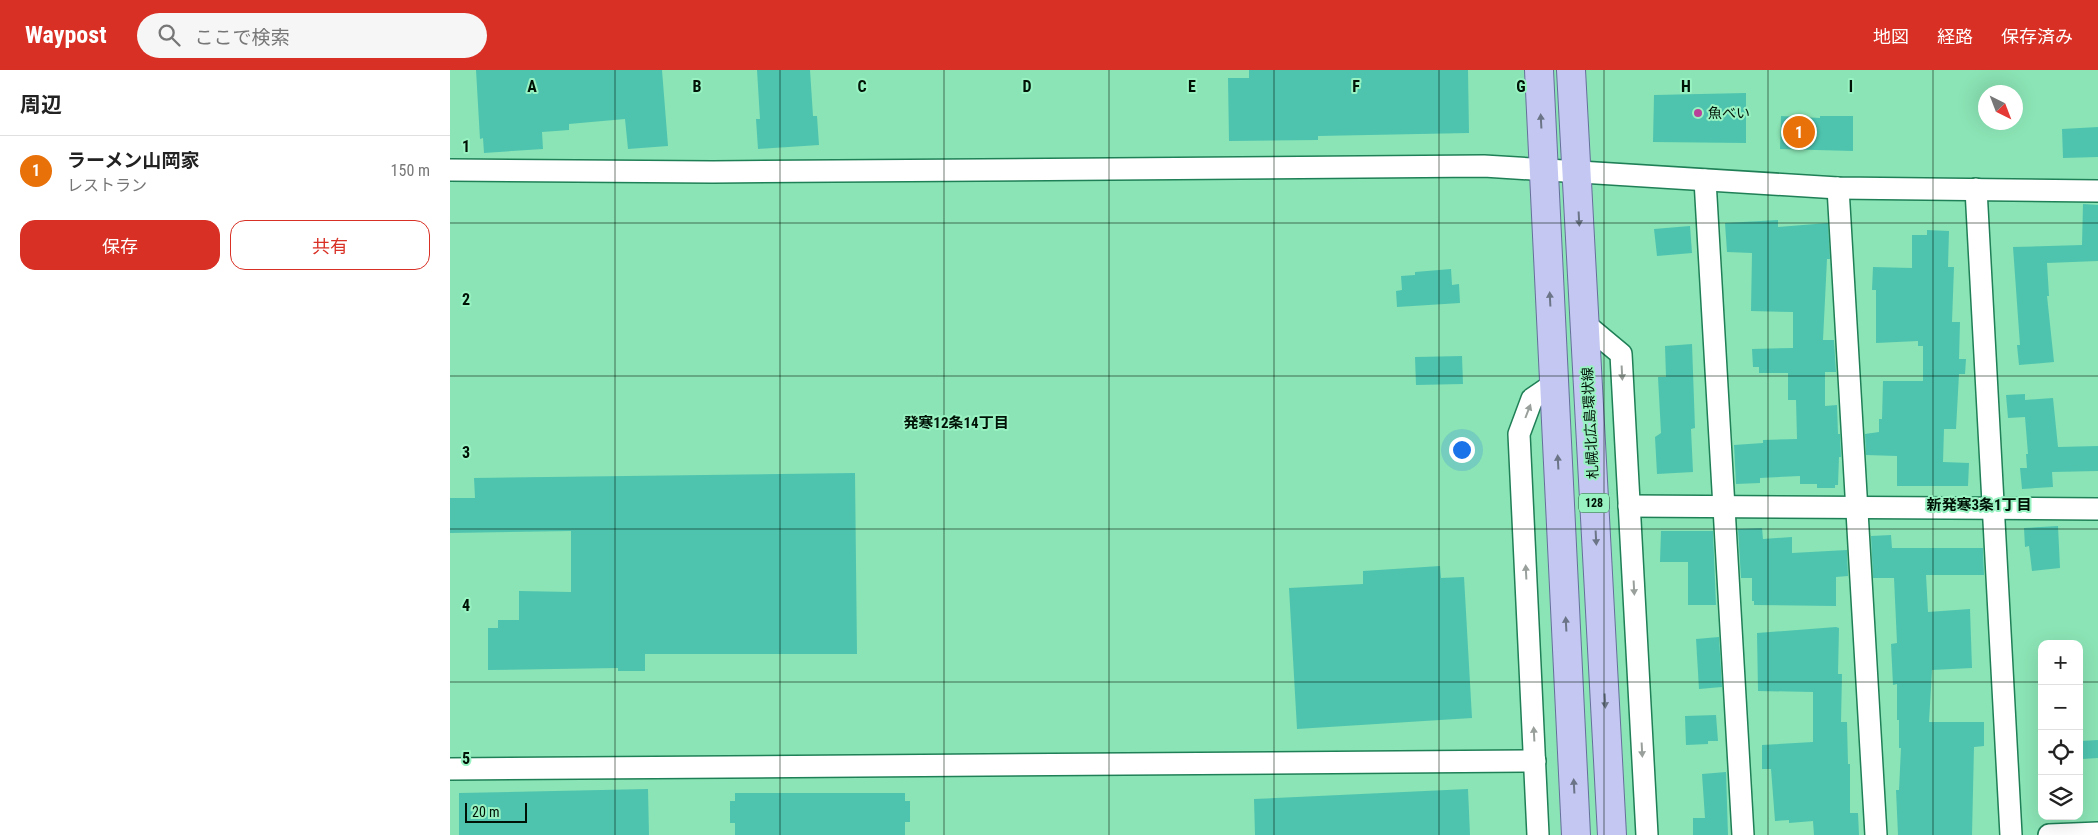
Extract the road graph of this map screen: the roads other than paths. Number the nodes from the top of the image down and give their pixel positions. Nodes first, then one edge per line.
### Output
1 (1571, 70) edge
2 (1534, 77) edge
3 (450, 170) edge
4 (1544, 170) junction
5 (1577, 170) junction
6 (1704, 180) junction
7 (1838, 188) junction
8 (1976, 189) junction
9 (2098, 191) edge
10 (1585, 324) junction
11 (1554, 384) junction
12 (1629, 506) junction
13 (1725, 506) junction
14 (1856, 507) junction
15 (1994, 508) junction
16 (2098, 509) edge
17 (1535, 761) junction
18 (450, 768) edge
19 (2098, 833) edge
20 (1538, 835) edge
21 (1576, 835) edge
22 (1612, 835) edge
23 (1647, 835) edge
24 (1743, 835) edge
25 (1876, 835) edge
26 (2011, 835) edge
27 (2049, 835) edge

1 - 5 main road, 札幌北広島環状線 / 128
4 -> 2 main road, 128
3 - 4 street
4 - 5 street
11 -> 4 main road, 128
5 - 6 street
5 -> 10 main road, 札幌北広島環状線 / 128
6 - 7 street
6 - 13 street
7 - 8 street
7 - 14 street
8 - 9 street
8 - 15 street
10 -> 12 street
10 -> 22 main road, 札幌北広島環状線 / 128
17 -> 11 street
21 -> 11 main road, 128
12 - 13 street
12 -> 23 street
13 - 14 street
13 - 24 street
14 - 15 street
14 - 25 street
15 - 16 street
15 - 26 street
17 - 18 street
17 - 20 street
19 - 27 street

